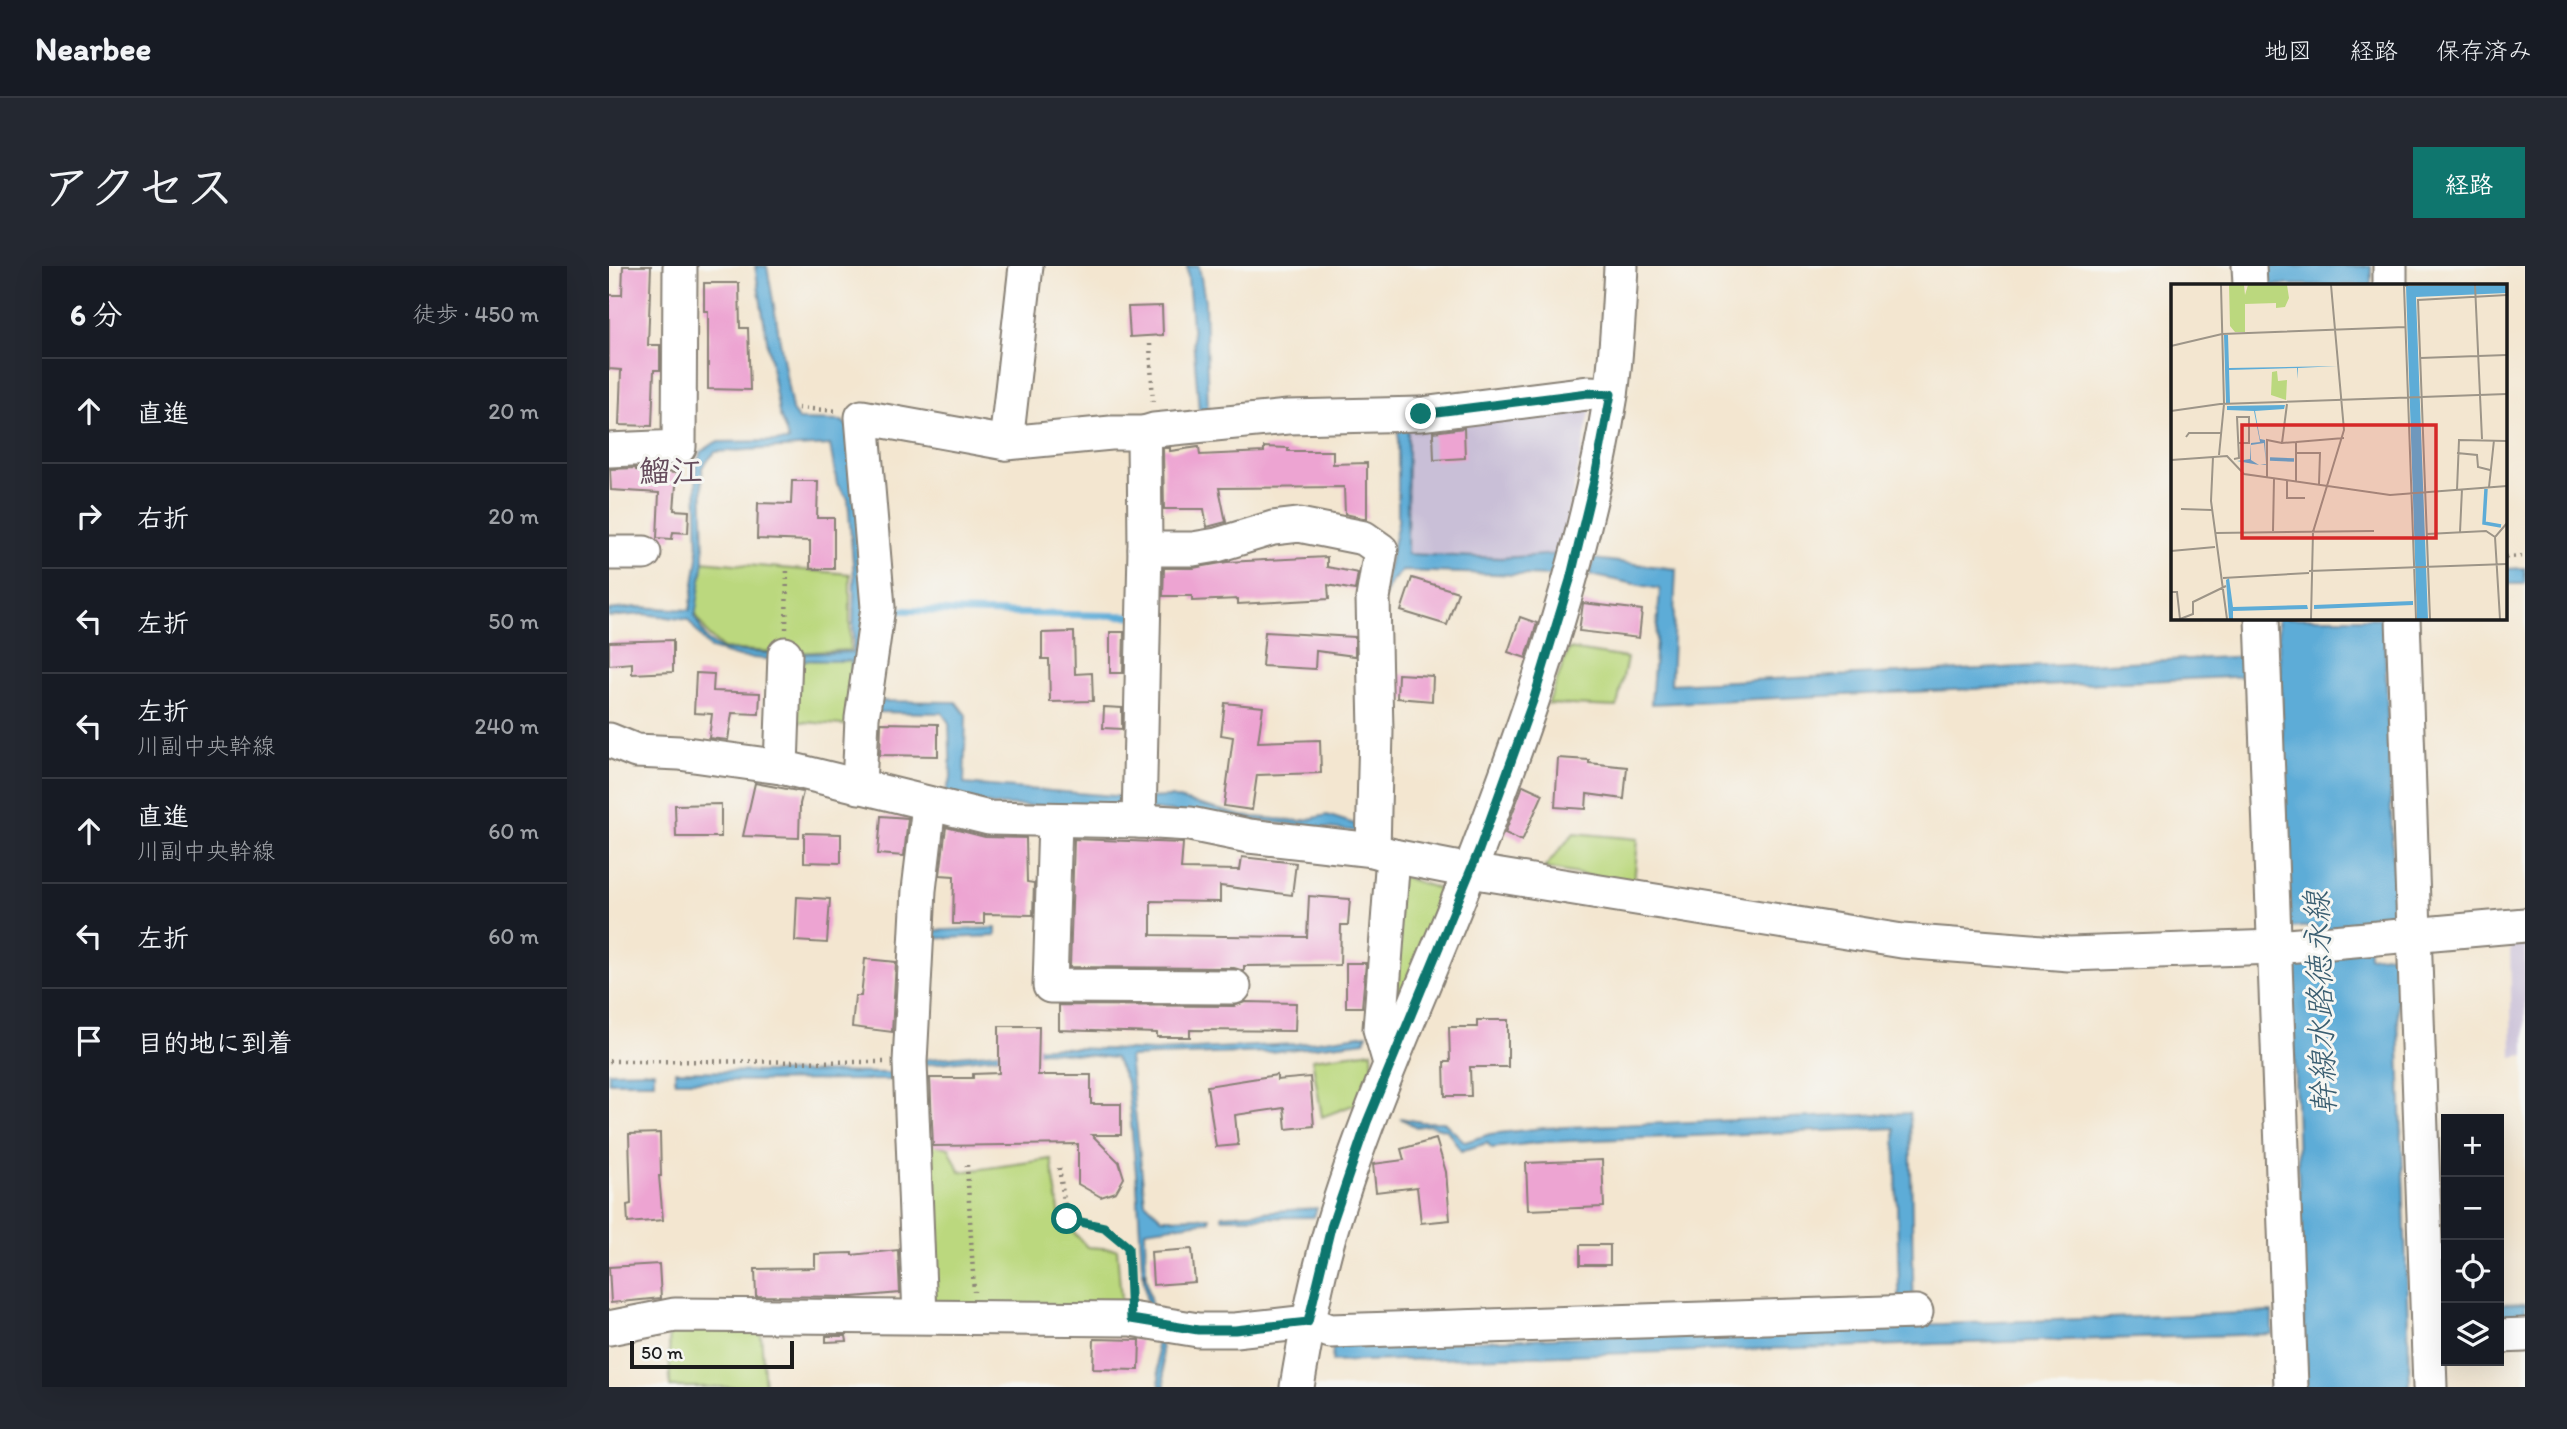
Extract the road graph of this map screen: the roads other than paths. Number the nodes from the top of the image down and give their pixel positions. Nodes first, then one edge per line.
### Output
1 (680, 266) edge
2 (1026, 266) edge
3 (1621, 266) edge
4 (2249, 266) edge
5 (2390, 266) edge
6 (2250, 284) edge
7 (2391, 284) edge
8 (1611, 394) junction
9 (1149, 431) junction
10 (1006, 443) junction
11 (609, 450) edge
12 (1145, 549) junction
13 (609, 553) edge
14 (644, 553) dead end
15 (2262, 620) edge
16 (2403, 620) edge
17 (785, 654) road end
18 (609, 740) edge
19 (781, 767) junction
20 (859, 787) junction
21 (929, 805) junction
22 (1055, 821) junction
23 (1139, 821) junction
24 (1383, 853) junction
25 (1470, 871) junction
26 (2525, 925) edge
27 (2414, 934) junction
28 (2275, 947) junction
29 (1234, 988) dead end
30 (1390, 1063) junction
31 (1905, 1313) dead end
32 (920, 1316) junction
33 (1308, 1322) junction
34 (609, 1328) edge
35 (2525, 1335) edge
36 (2504, 1336) edge
37 (2437, 1339) edge
38 (1297, 1387) edge
39 (2291, 1387) edge
40 (2430, 1387) edge

1 - 11 street
2 - 10 street
3 - 8 street
4 - 6 street
5 - 7 street
8 - 9 street
8 - 25 street
9 - 10 street
9 - 12 street
10 - 20 street
12 - 23 street
12 - 24 street
13 - 14 street
15 - 28 street
16 - 27 street
17 - 19 street
18 - 19 street
19 - 20 street
20 - 21 street
21 - 22 street
21 - 32 street
22 - 23 street
22 - 29 street
23 - 24 street
24 - 25 street
24 - 30 street
25 - 28 street
25 - 30 street
26 - 27 street
27 - 28 street
27 - 37 street
28 - 39 street
30 - 33 street
31 - 33 street
32 - 33 street
32 - 34 street
33 - 38 street
35 - 36 street
37 - 40 street

